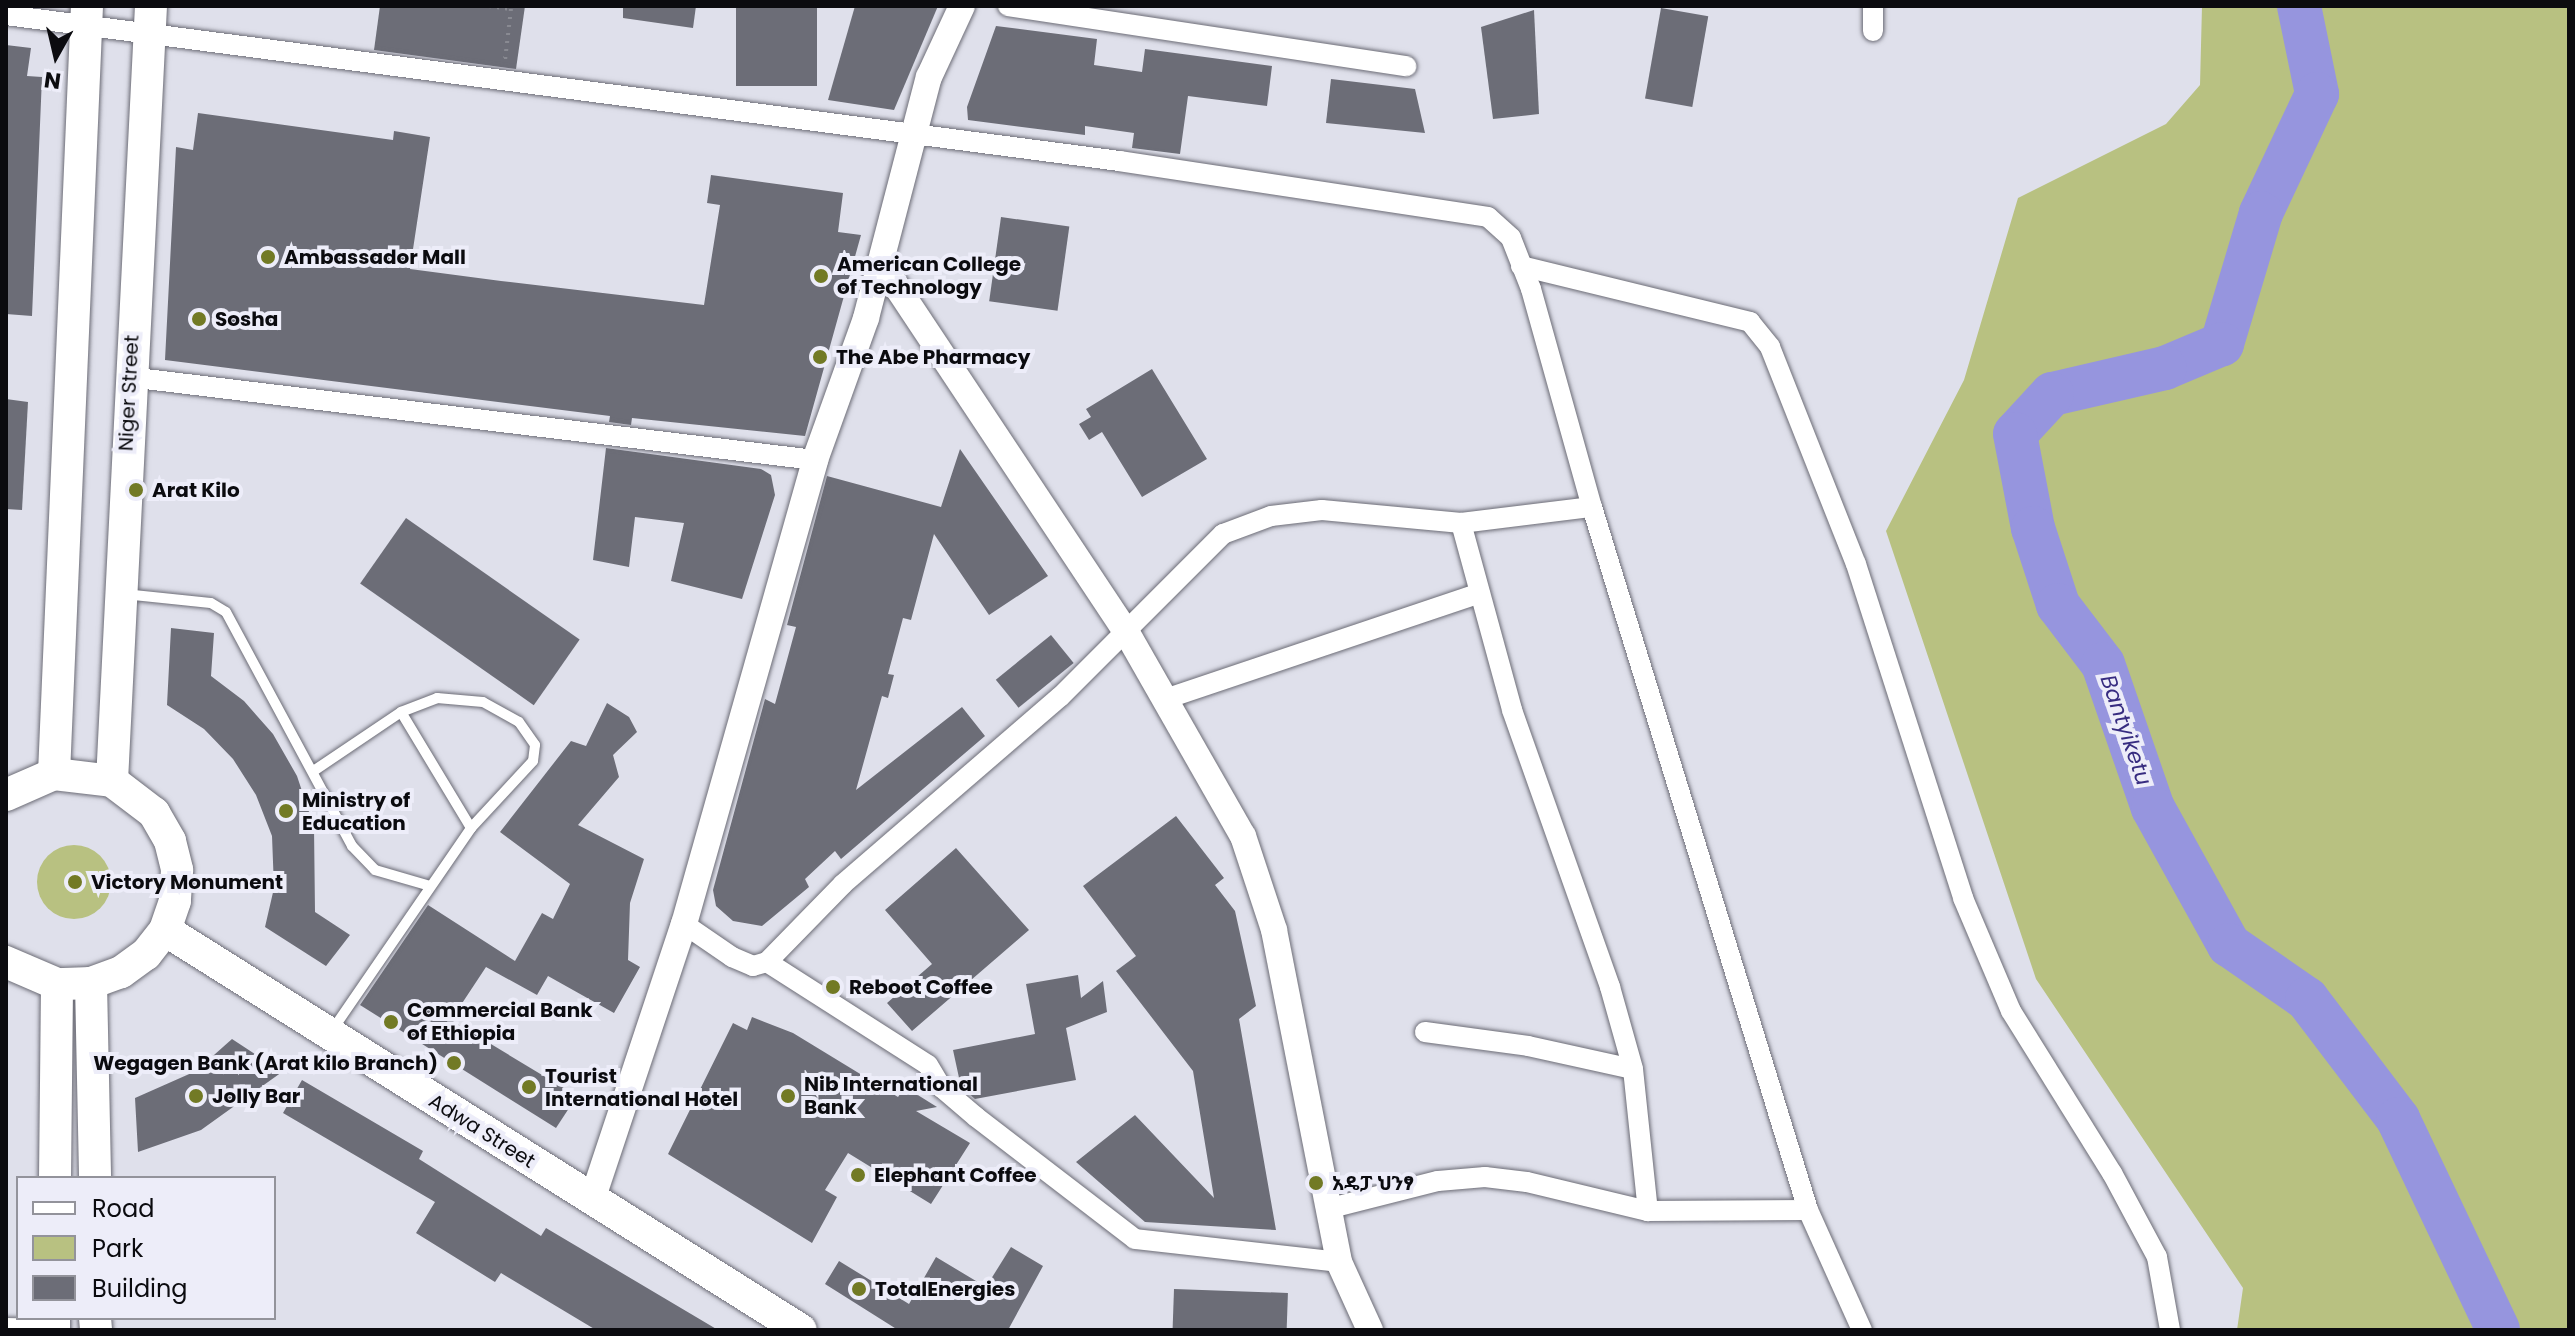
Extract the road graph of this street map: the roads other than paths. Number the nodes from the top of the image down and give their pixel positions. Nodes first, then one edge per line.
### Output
1 (962, 6) edge
2 (1008, 6) edge
3 (1873, 6) edge
4 (6, 15) edge
5 (87, 17) edge
6 (151, 21) edge
7 (1873, 31) dead end
8 (1407, 66) dead end
9 (914, 136) junction
10 (881, 263) junction
11 (1521, 266) junction
12 (129, 377) junction
13 (815, 460) junction
14 (1592, 507) junction
15 (1461, 523) junction
16 (118, 593) junction
17 (1480, 593) junction
18 (1127, 633) junction
19 (1165, 699) junction
20 (401, 712) junction
21 (315, 770) junction
22 (54, 774) junction
23 (112, 781) junction
24 (6, 795) edge
25 (471, 828) junction
26 (430, 886) junction
27 (684, 924) junction
28 (165, 930) junction
29 (6, 962) edge
30 (767, 962) junction
31 (91, 983) junction
32 (57, 984) junction
33 (1425, 1032) dead end
34 (329, 1034) junction
35 (1633, 1069) junction
36 (55, 1176) edge
37 (95, 1176) edge
38 (592, 1200) junction
39 (1327, 1209) junction
40 (1808, 1210) junction
41 (1648, 1211) junction
42 (1339, 1262) junction
43 (6, 1323) edge
44 (54, 1324) edge
45 (795, 1328) edge
46 (1370, 1330) edge
47 (1862, 1330) edge
48 (2170, 1330) edge

1 - 9 street
2 - 8 street
3 - 7 street
4 - 5 street
5 - 6 street
5 - 22 main road
6 - 9 street
6 - 12 main road, Niger Street
9 - 10 street
9 - 11 street
10 - 13 street
10 - 18 street
11 - 14 street
11 - 48 street
12 - 13 street
12 - 16 main road, Niger Street
13 - 27 street
14 - 15 street
14 - 40 street
15 - 17 street
15 - 18 street
16 - 21 lane
16 - 23 main road, Niger Street
17 - 19 street
17 - 35 street
18 - 19 street
18 - 30 street
19 - 39 street
20 - 21 lane
20 - 25 lane
20 - 25 lane
21 - 26 lane
22 - 23 main road
22 - 24 main road
23 - 28 main road
25 - 26 lane
26 - 34 lane
27 - 30 street
27 - 38 street
28 - 31 main road
28 - 34 main road, Adwa Street
29 - 32 main road
30 - 42 street
31 - 32 main road
31 - 37 main road
32 - 36 main road
33 - 35 street
34 - 38 main road, Adwa Street
35 - 41 street
38 - 45 main road, Adwa Street
39 - 41 street
39 - 42 street
40 - 41 street
40 - 47 street
42 - 46 street
43 - 44 lane

